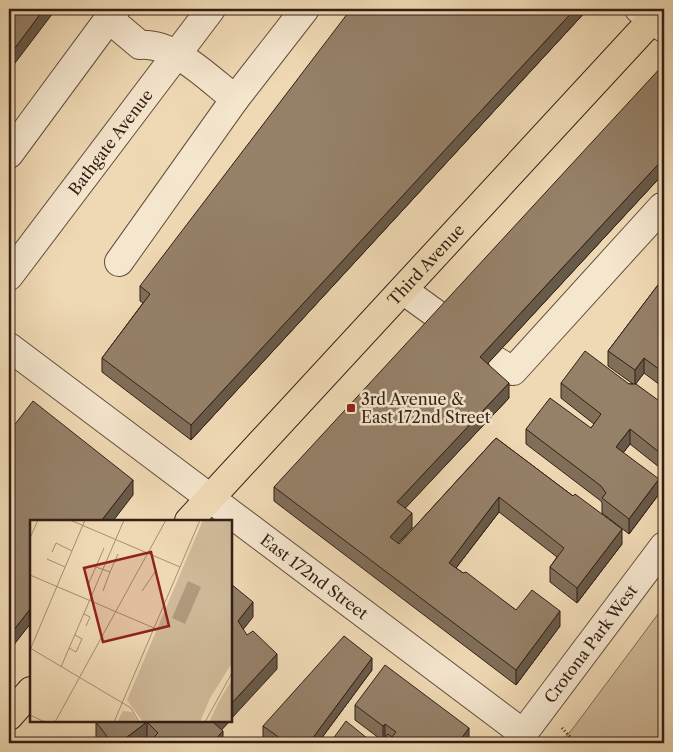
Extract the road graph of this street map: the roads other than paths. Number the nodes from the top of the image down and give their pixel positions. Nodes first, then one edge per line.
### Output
1 (211, 9) edge
2 (305, 9) edge
3 (114, 12) edge
4 (654, 16) edge
5 (165, 49) junction
6 (235, 99) junction
7 (9, 154) edge
8 (662, 207) dead end
9 (119, 262) dead end
10 (9, 276) edge
11 (403, 290) junction
12 (443, 319) edge
13 (9, 347) edge
14 (493, 359) edge
15 (210, 498) junction
16 (190, 520) edge
17 (664, 546) edge
18 (30, 693) edge
19 (9, 716) edge
20 (520, 739) edge

1 - 5 street, Bathgate Avenue
2 - 6 street
3 - 5 street
3 - 7 street
4 - 11 main road, Third Avenue
5 - 6 street
5 - 10 street, Bathgate Avenue
6 - 9 street
8 - 14 street
11 - 12 street
11 - 15 main road, Third Avenue
13 - 15 street, East 172nd Street
15 - 16 main road, Third Avenue
15 - 20 street, East 172nd Street
17 - 20 street, Crotona Park West
18 - 19 main road

